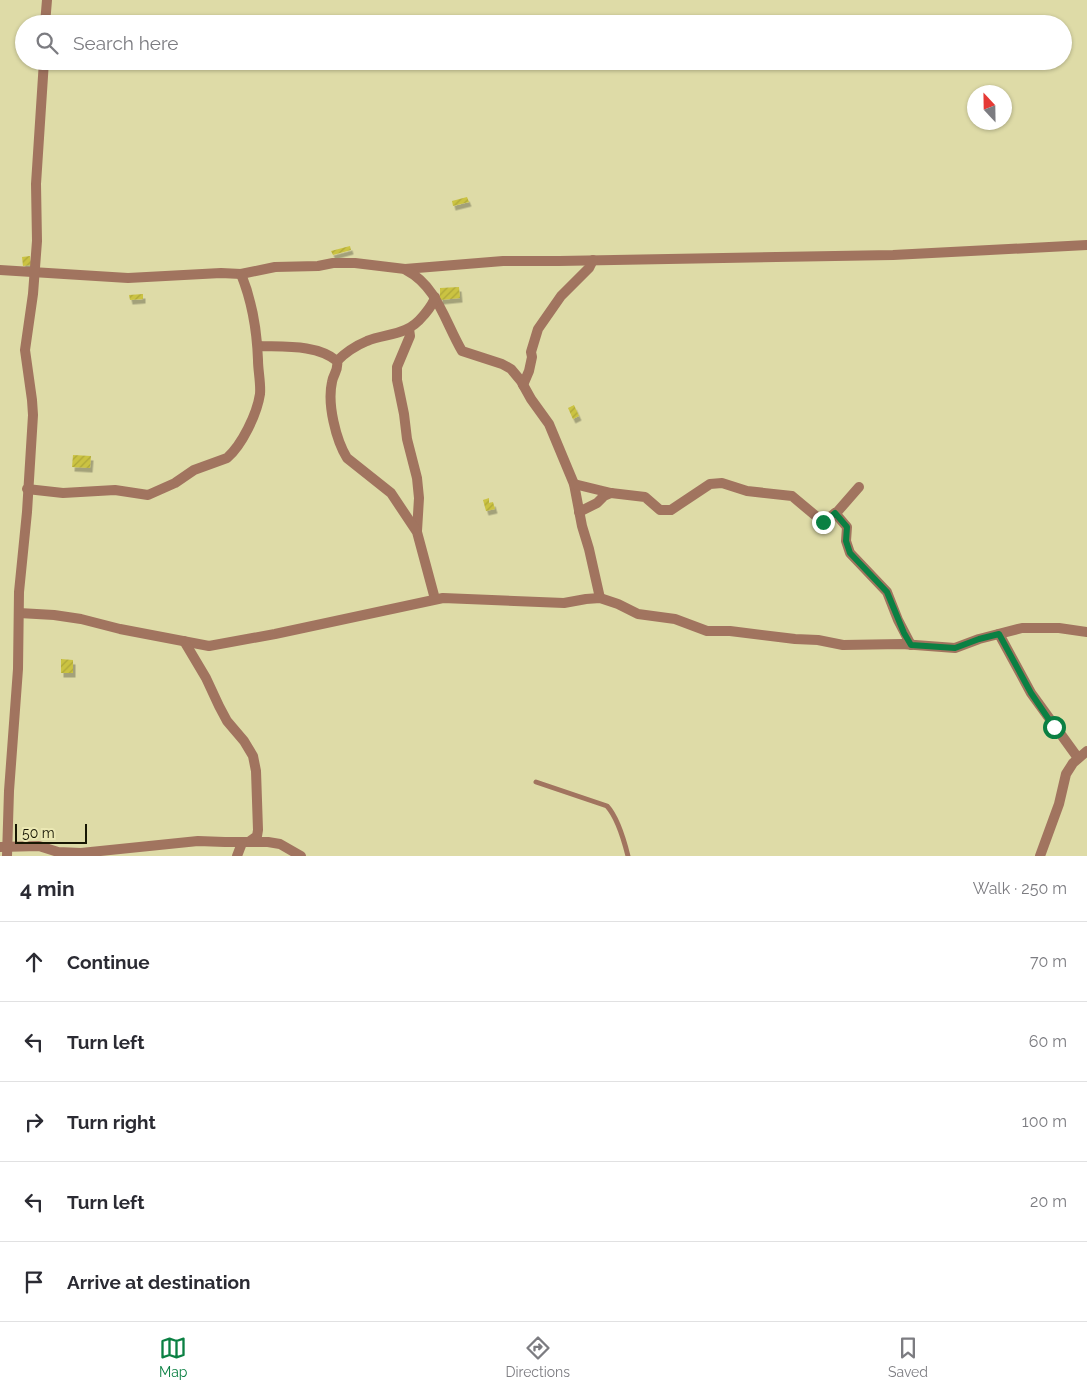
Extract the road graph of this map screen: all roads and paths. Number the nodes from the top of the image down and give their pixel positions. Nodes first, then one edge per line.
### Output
1 (47, 0) edge
2 (46, 15) edge
3 (43, 70) edge
4 (1087, 245) edge
5 (593, 260) junction
6 (405, 269) junction
7 (0, 270) edge
8 (34, 273) junction
9 (241, 274) junction
10 (435, 297) junction
11 (409, 329) junction
12 (258, 346) junction
13 (337, 360) junction
14 (524, 385) junction
15 (574, 484) junction
16 (859, 487) dead end
17 (27, 489) junction
18 (611, 493) junction
19 (580, 512) junction
20 (835, 513) junction
21 (417, 532) junction
22 (600, 598) junction
23 (435, 599) junction
24 (19, 613) junction
25 (1087, 632) edge
26 (999, 634) junction
27 (184, 641) junction
28 (911, 645) junction
29 (1087, 751) edge
30 (1078, 758) junction
31 (536, 782) dead end
32 (246, 842) junction
33 (5, 850) edge
34 (237, 856) edge
35 (301, 856) edge
36 (628, 856) edge
37 (1040, 856) edge

1 - 2 street
3 - 8 street
4 - 5 street
5 - 6 street
5 - 14 street
6 - 9 street
6 - 10 street
7 - 8 street
8 - 9 street
8 - 17 street
9 - 12 street
10 - 11 street
10 - 14 street
11 - 13 street
11 - 21 street
12 - 13 street
12 - 17 street
13 - 21 street
14 - 15 street
15 - 18 street
15 - 19 street
16 - 20 street
17 - 24 street
18 - 19 street
18 - 20 street
19 - 22 street
20 - 28 street
21 - 23 street
22 - 23 street
22 - 28 street
23 - 27 street
24 - 27 street
24 - 33 street
25 - 26 street
26 - 28 street
26 - 30 street
27 - 32 street
29 - 30 street
30 - 37 street
31 - 36 lane
32 - 33 street
32 - 34 street
32 - 35 street

